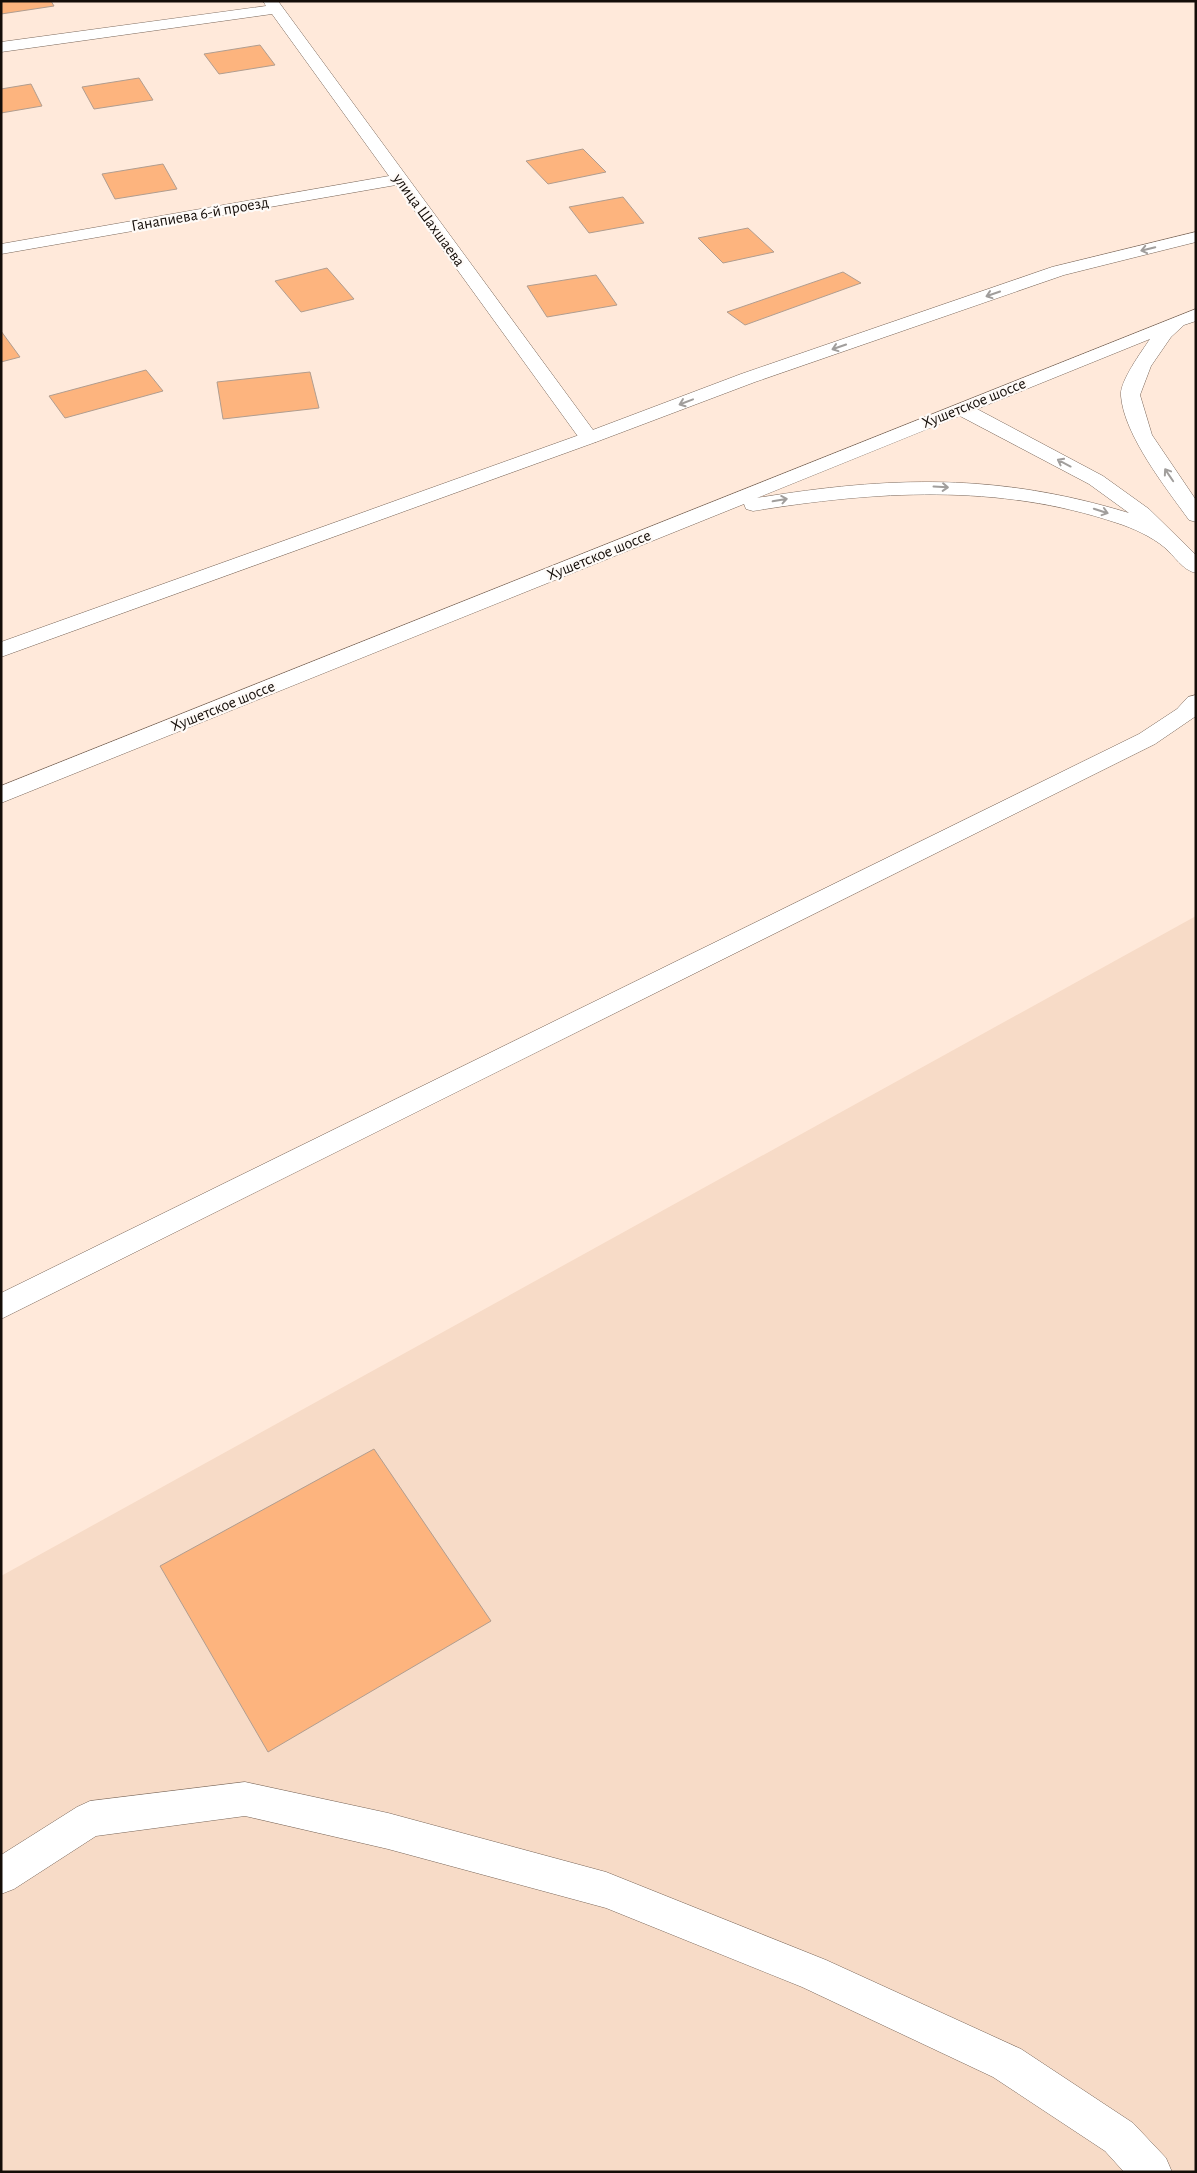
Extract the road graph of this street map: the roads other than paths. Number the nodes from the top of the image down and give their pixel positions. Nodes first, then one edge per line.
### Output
1 (272, 5) edge
2 (1, 47) edge
3 (400, 179) junction
4 (1196, 237) edge
5 (1, 249) edge
6 (1188, 317) edge
7 (960, 408) junction
8 (589, 438) junction
9 (697, 515) junction
10 (1196, 516) edge
11 (1174, 543) junction
12 (1196, 567) edge
13 (1, 650) edge
14 (1196, 702) edge
15 (1, 795) edge
16 (1, 1307) edge
17 (1, 1876) edge
18 (1152, 2172) edge

1 - 2 main road
1 - 3 main road, улица Шахшаева
3 - 5 main road, Ганапиева 6-й проезд
3 - 8 main road, улица Шахшаева
4 -> 8 main road
6 - 7 main road, Хушетское шоссе
10 -> 6 main road
7 - 9 main road, Хушетское шоссе
11 -> 7 main road
8 - 13 main road
9 -> 11 main road
9 - 15 main road, Хушетское шоссе
11 - 12 main road
14 - 16 main road
17 - 18 main road

